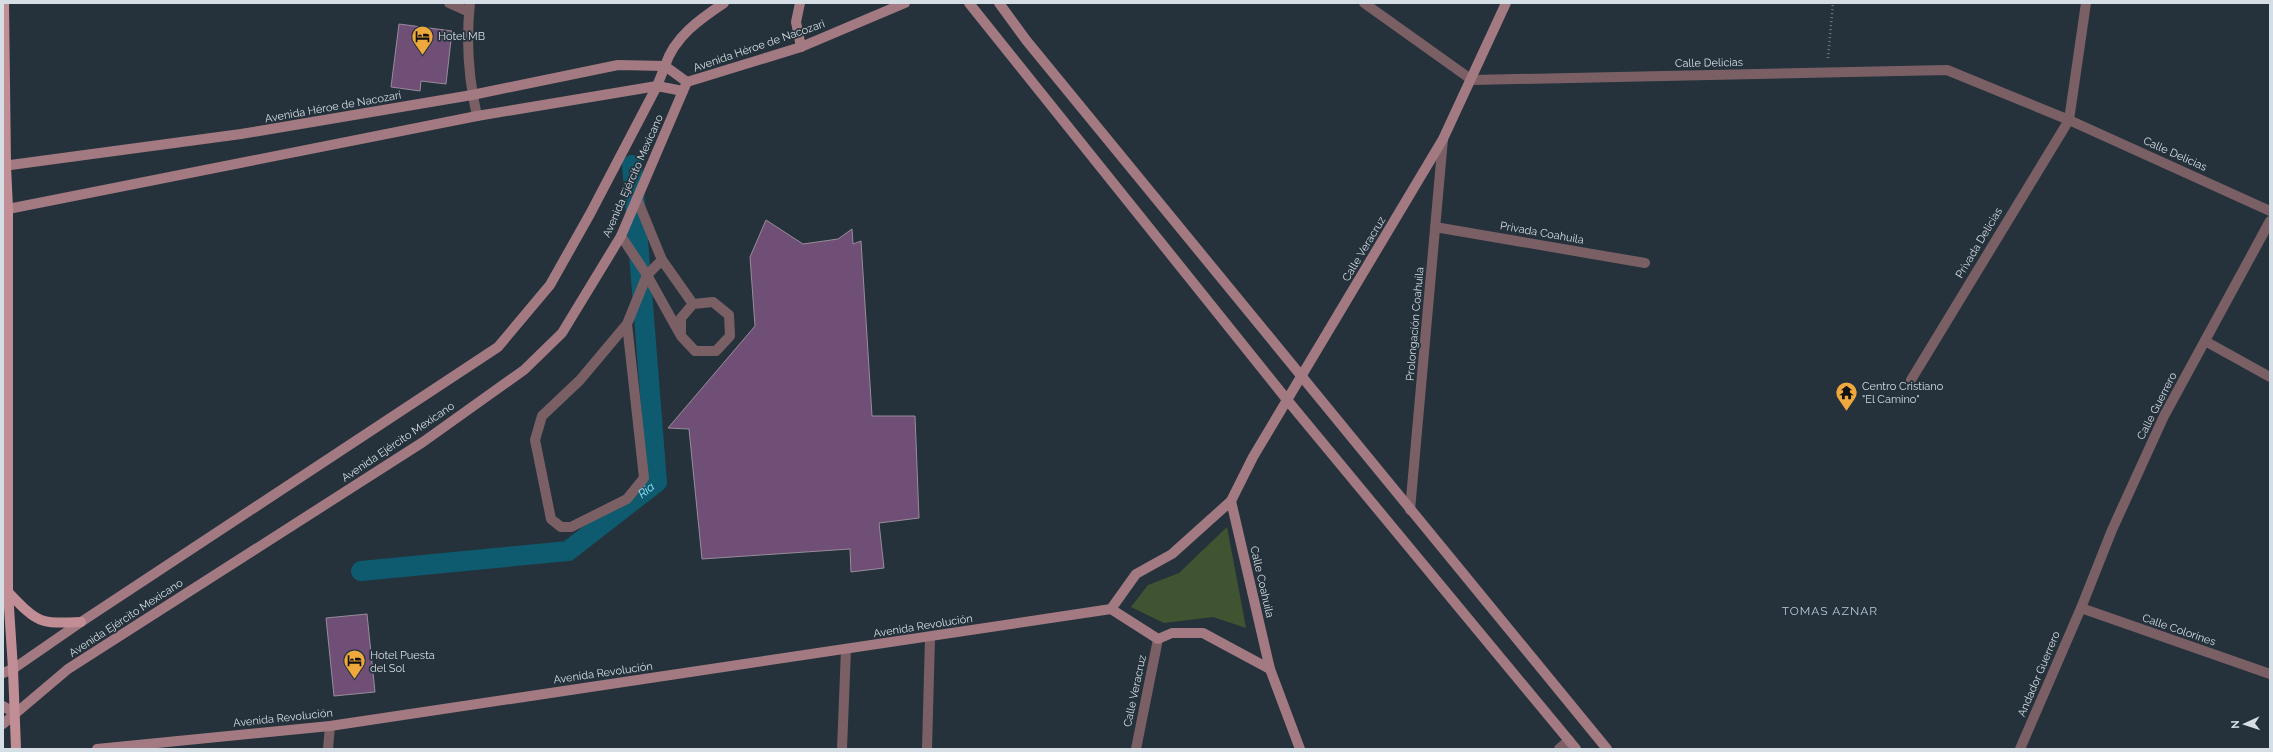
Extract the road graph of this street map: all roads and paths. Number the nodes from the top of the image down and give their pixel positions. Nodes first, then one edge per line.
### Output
1 (4, 3) edge
2 (449, 3) edge
3 (724, 3) edge
4 (800, 3) edge
5 (905, 3) edge
6 (969, 3) edge
7 (999, 3) edge
8 (1364, 3) edge
9 (1506, 3) edge
10 (1833, 3) edge
11 (2086, 3) edge
12 (470, 7) edge
13 (801, 46) junction
14 (665, 66) junction
15 (1826, 72) junction
16 (1472, 80) junction
17 (657, 86) junction
18 (685, 87) junction
19 (472, 95) junction
20 (477, 116) junction
21 (2069, 120) junction
22 (1443, 139) junction
23 (4, 166) edge
24 (637, 199) junction
25 (6, 210) edge
26 (2270, 211) edge
27 (2270, 221) edge
28 (1435, 226) junction
29 (621, 236) junction
30 (662, 260) junction
31 (1645, 263) dead end
32 (647, 275) junction
33 (693, 304) junction
34 (627, 324) junction
35 (681, 336) junction
36 (2205, 342) junction
37 (2270, 377) edge
38 (1302, 378) junction
39 (1911, 380) dead end
40 (1288, 401) junction
41 (1231, 501) junction
42 (1410, 510) junction
43 (8, 592) junction
44 (2081, 608) junction
45 (1111, 609) junction
46 (81, 622) junction
47 (930, 637) junction
48 (1158, 639) junction
49 (846, 649) junction
50 (1270, 668) junction
51 (13, 669) junction
52 (3, 673) edge
53 (2270, 674) edge
54 (3, 706) edge
55 (14, 713) junction
56 (3, 724) edge
57 (330, 726) junction
58 (1568, 740) junction
59 (16, 749) edge
60 (97, 749) edge
61 (328, 749) edge
62 (842, 749) edge
63 (927, 749) edge
64 (1136, 749) edge
65 (1300, 749) edge
66 (1559, 749) edge
67 (1576, 749) edge
68 (1607, 749) edge
69 (2020, 749) edge

1 - 23 main road
2 - 12 street
3 - 14 main road
4 - 13 main road
5 - 13 main road, Avenida Héroe de Nacozari
6 - 40 main road
7 - 38 main road
8 - 16 street
9 - 16 main road, Calle Veracruz
10 - 15 path
11 - 21 street
12 - 19 street
13 - 18 main road, Avenida Héroe de Nacozari
14 - 17 main road
14 - 18 main road, Avenida Héroe de Nacozari
14 - 19 main road, Avenida Héroe de Nacozari
15 - 16 street, Calle Delicias
15 - 21 street, Calle Delicias
16 - 22 main road, Calle Veracruz
17 - 18 main road, Avenida Héroe de Nacozari
17 - 20 main road, Avenida Héroe de Nacozari
17 - 46 main road, Avenida Ejército Mexicano
18 - 24 main road, Avenida Ejército Mexicano
19 - 20 street
19 - 23 main road, Avenida Héroe de Nacozari
20 - 25 main road, Avenida Héroe de Nacozari
21 - 26 street, Calle Delicias
21 - 39 street, Privada Delicias
22 - 28 street, Prolongación Coahuila
22 - 38 main road, Calle Veracruz
23 - 25 main road
24 - 29 main road, Avenida Ejército Mexicano
24 - 30 street
25 - 43 main road
27 - 36 street, Calle Guerrero
28 - 31 street, Privada Coahuila
28 - 42 street, Prolongación Coahuila
29 - 32 street
29 - 55 main road, Avenida Ejército Mexicano
30 - 32 street
30 - 33 street
32 - 34 street
32 - 35 street
33 - 35 street
33 - 35 street
34 - 34 street
36 - 37 street
36 - 44 street, Calle Guerrero
38 - 40 main road, Calle Veracruz
38 - 42 main road
40 - 41 main road, Calle Veracruz
40 - 58 main road
41 - 45 main road
41 - 50 main road, Calle Coahuila
42 - 68 main road
43 - 46 main road
43 - 51 main road
44 - 53 street, Calle Colorines
44 - 69 street, Andador Guerrero
45 - 47 main road, Avenida Revolución
45 - 48 main road
46 - 51 main road, Avenida Ejército Mexicano
47 - 49 main road, Avenida Revolución
47 - 63 street
48 - 50 main road
48 - 64 street, Calle Veracruz
49 - 57 main road, Avenida Revolución
49 - 62 street
50 - 65 main road, Calle Coahuila
51 - 52 main road, Avenida Ejército Mexicano
51 - 55 main road
54 - 55 main road
55 - 56 main road, Avenida Ejército Mexicano
55 - 59 main road
57 - 60 main road, Avenida Revolución
57 - 61 street
58 - 66 street
58 - 67 main road

